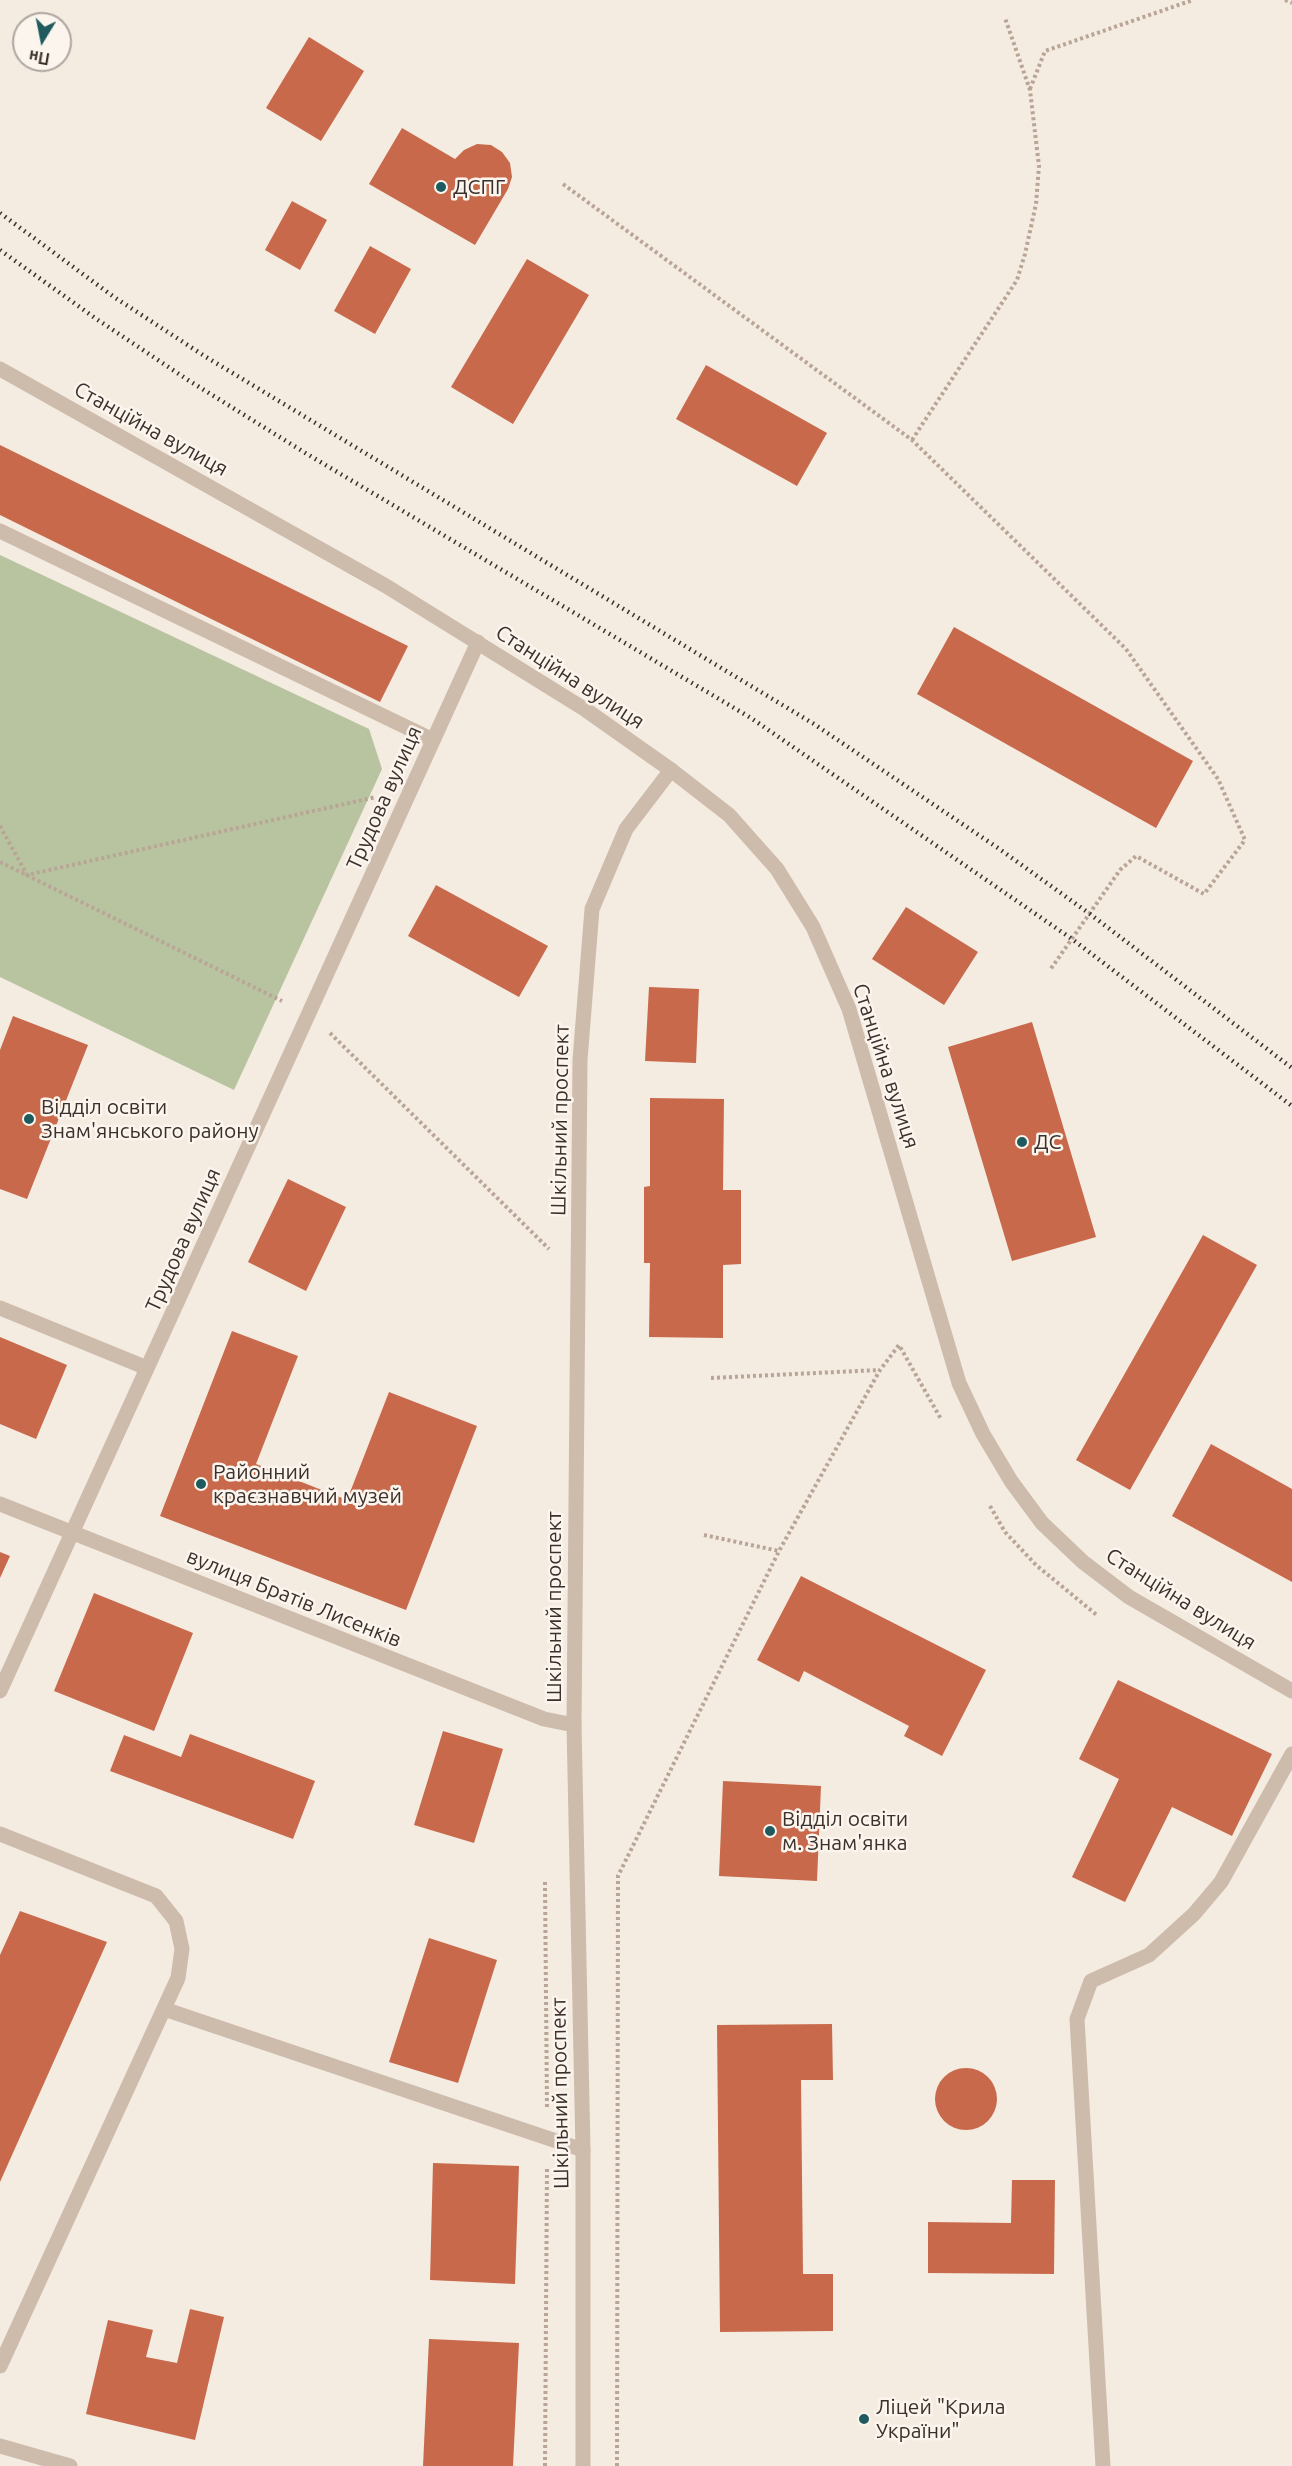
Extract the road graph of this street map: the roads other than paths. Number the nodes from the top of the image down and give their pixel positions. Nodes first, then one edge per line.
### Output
1 (0, 369) edge
2 (0, 531) edge
3 (478, 642) junction
4 (433, 740) junction
5 (671, 770) junction
6 (0, 1308) edge
7 (147, 1368) junction
8 (0, 1504) edge
9 (72, 1533) junction
10 (0, 1691) edge
11 (1292, 1691) edge
12 (574, 1725) junction
13 (1292, 1754) edge
14 (0, 1834) edge
15 (164, 2009) junction
16 (583, 2150) junction
17 (0, 2366) edge
18 (0, 2446) edge
19 (70, 2466) edge
20 (583, 2466) edge
21 (1103, 2466) edge

1 - 3 street, Станційна вулиця
2 - 4 street
3 - 4 street, Трудова вулиця
3 - 5 street, Станційна вулиця
4 - 7 street, Трудова вулиця
5 - 11 street, Станційна вулиця
5 - 12 street, Шкільний проспект
6 - 7 street
7 - 9 street, Трудова вулиця
8 - 9 street, вулиця Братів Лисенків
9 - 10 street, Трудова вулиця
9 - 12 street, вулиця Братів Лисенків
12 - 16 street, Шкільний проспект
13 - 21 street
14 - 15 street
15 - 16 street
15 - 17 street
16 - 20 street, Шкільний проспект
18 - 19 street

